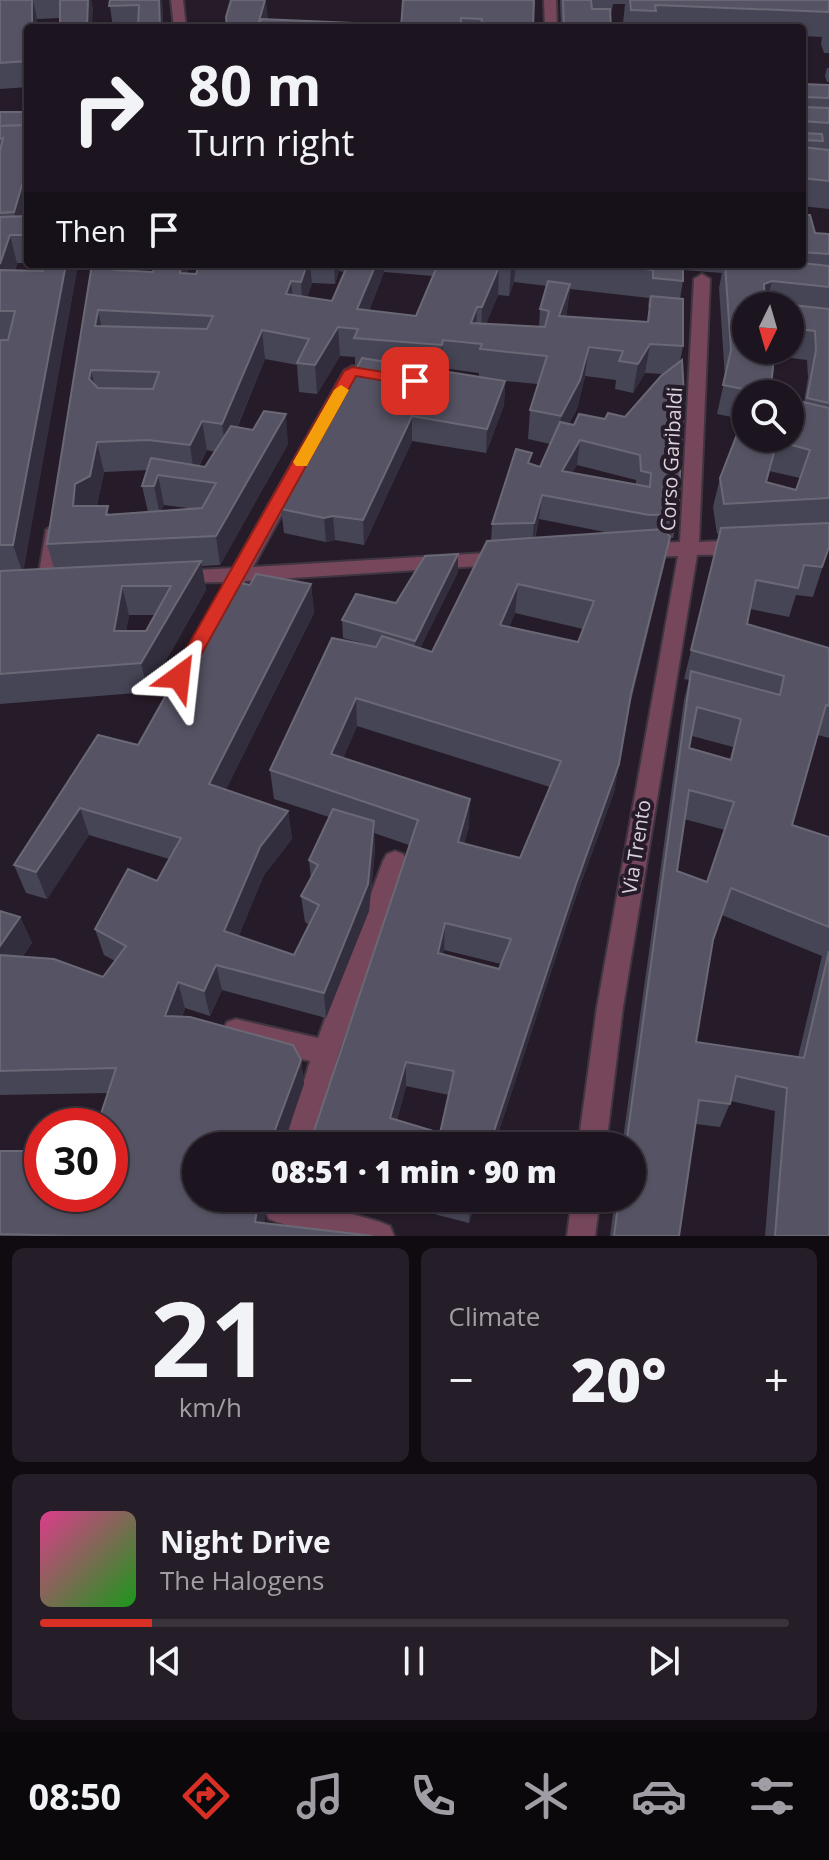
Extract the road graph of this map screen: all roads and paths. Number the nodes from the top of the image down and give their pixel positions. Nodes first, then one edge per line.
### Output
1 (177, 0) edge
2 (550, 0) edge
3 (180, 24) edge
4 (551, 24) edge
5 (702, 279) dead end
6 (399, 379) edge
7 (58, 511) edge
8 (767, 547) edge
9 (689, 549) junction
10 (629, 551) edge
11 (518, 558) edge
12 (240, 575) junction
13 (167, 579) edge
14 (47, 585) edge
15 (223, 602) edge
16 (395, 861) dead end
17 (209, 1024) edge
18 (326, 1052) junction
19 (302, 1132) edge
20 (594, 1132) edge
21 (290, 1212) edge
22 (584, 1212) edge
23 (380, 1236) edge
24 (581, 1236) edge

1 - 3 street
2 - 4 street
5 - 9 street, Corso Garibaldi
6 - 12 street
7 - 14 street
8 - 9 street, Corso Garibaldi
9 - 10 street
9 - 20 street, Via Trento
11 - 12 street
12 - 13 street
12 - 15 street
16 - 18 street
17 - 18 street
18 - 19 street
21 - 23 street
22 - 24 street

